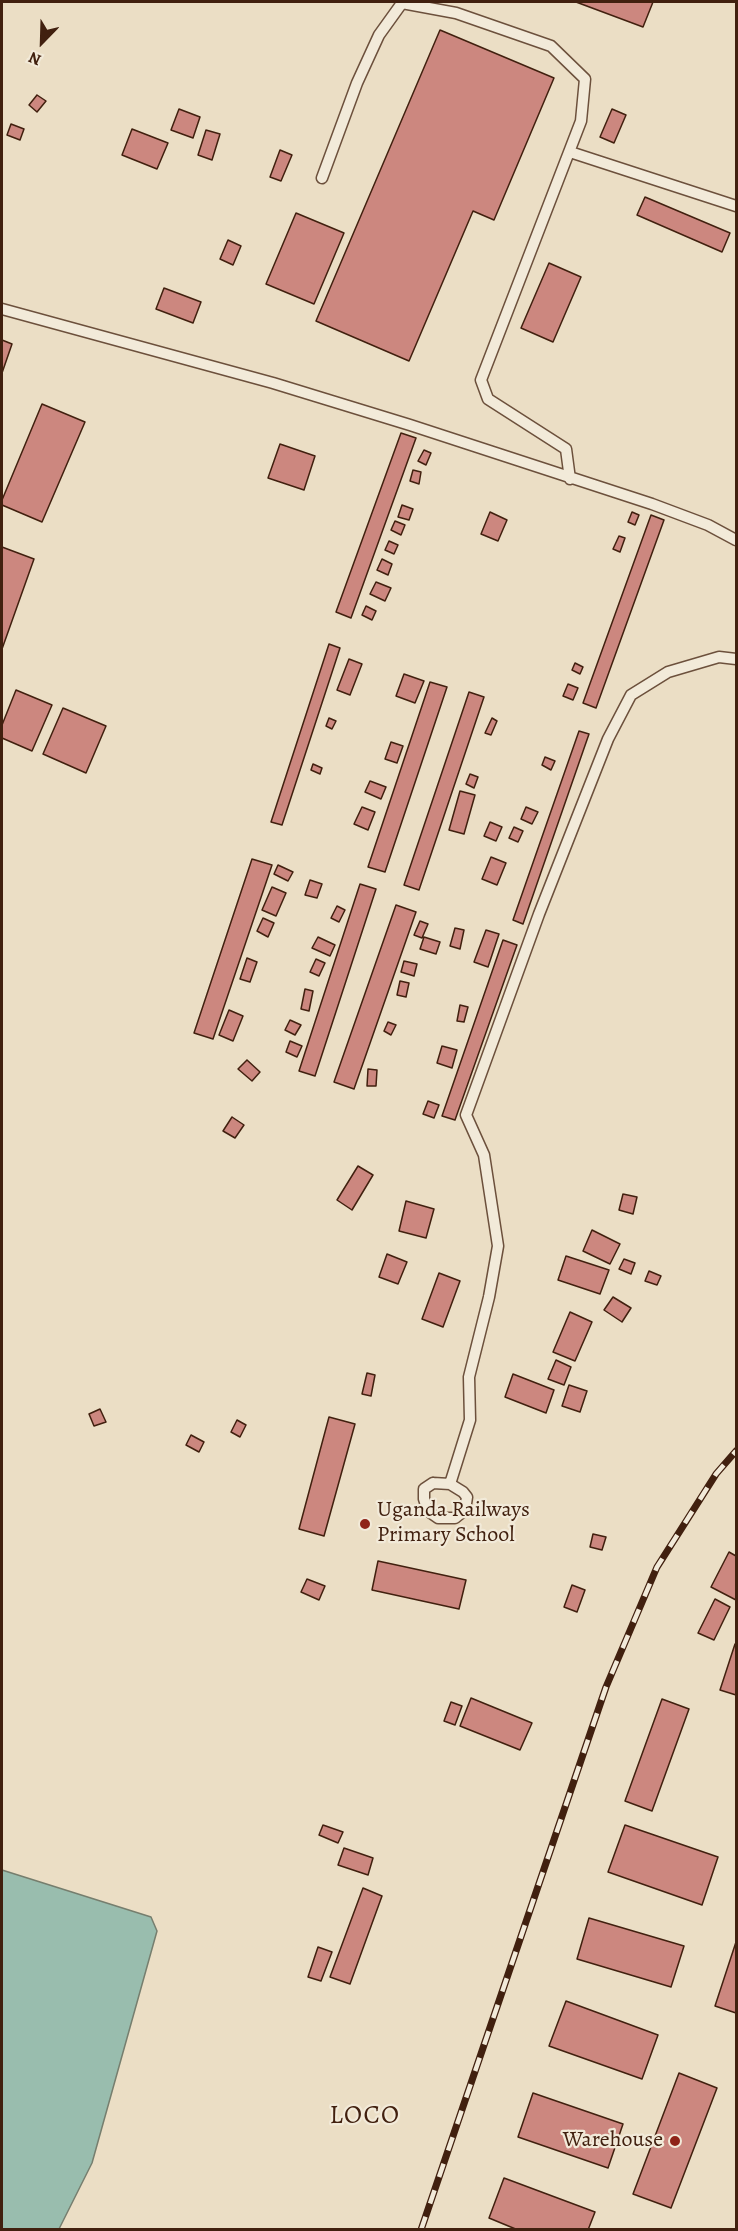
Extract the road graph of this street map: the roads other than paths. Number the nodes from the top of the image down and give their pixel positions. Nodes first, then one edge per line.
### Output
1 (570, 152) junction
2 (322, 178) dead end
3 (736, 206) edge
4 (2, 309) edge
5 (570, 479) junction
6 (736, 540) edge
7 (736, 659) edge
8 (450, 1484) dead end

1 - 2 lane
1 - 3 lane
1 - 5 lane
4 - 5 lane
5 - 6 lane
7 - 8 lane

